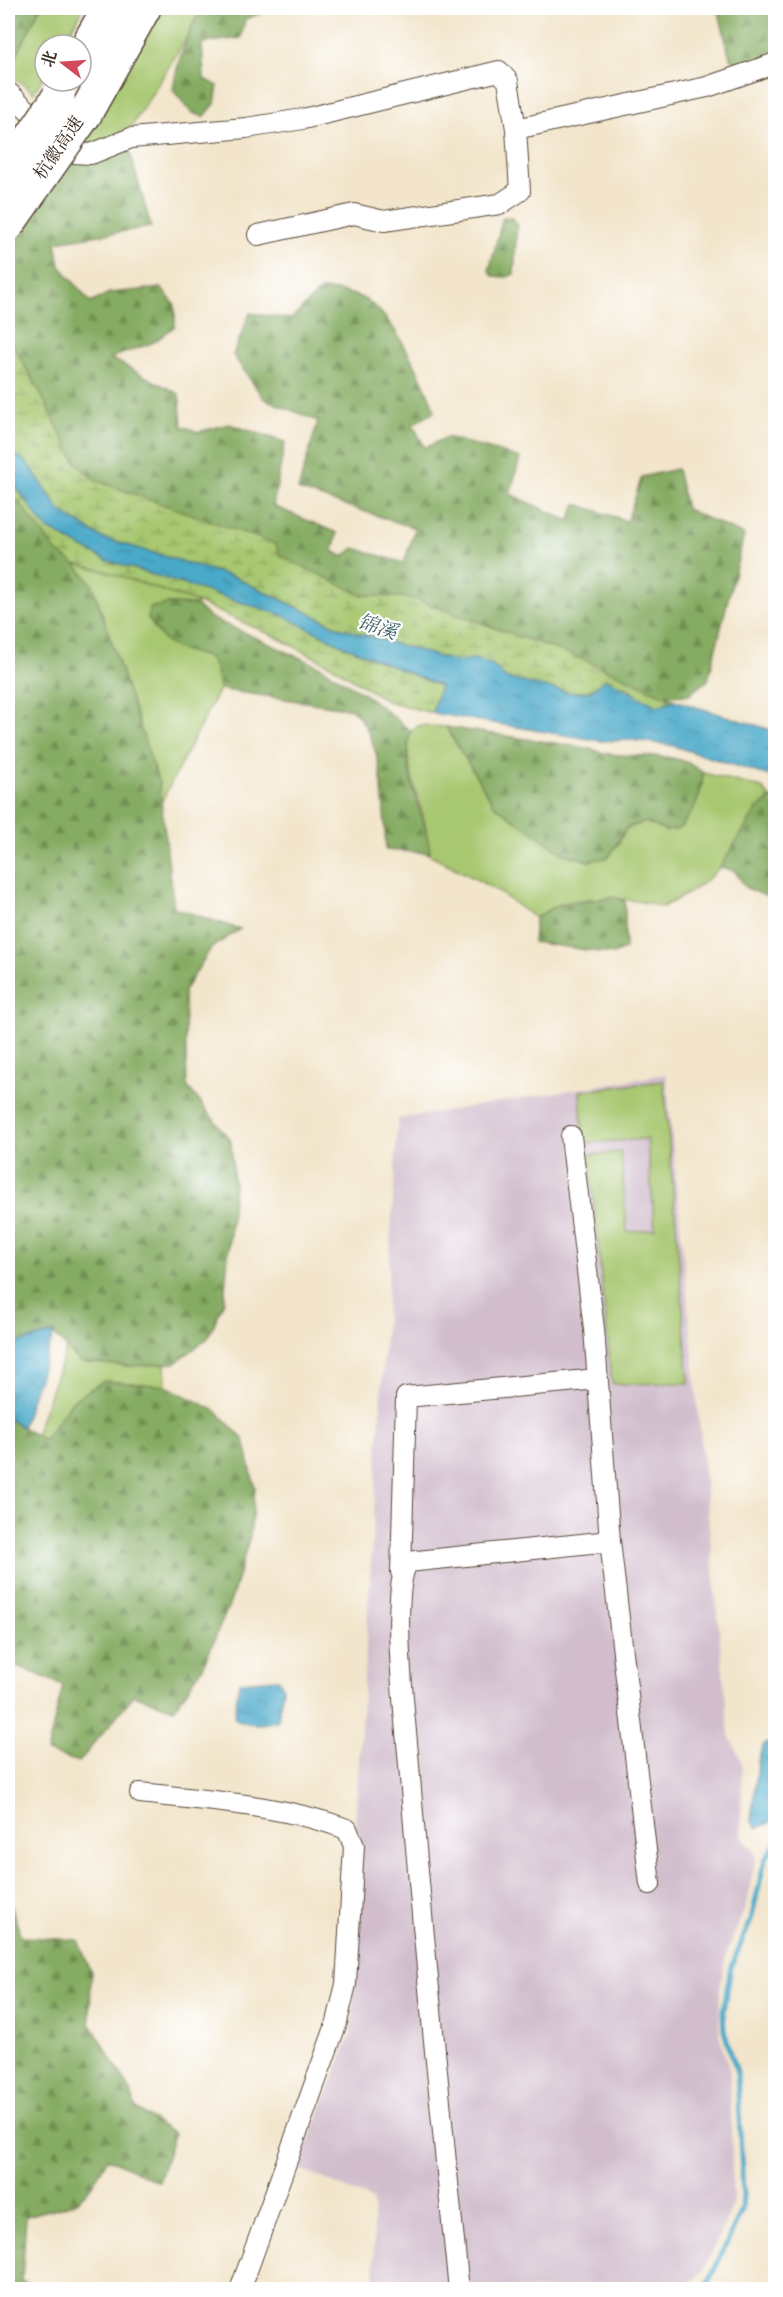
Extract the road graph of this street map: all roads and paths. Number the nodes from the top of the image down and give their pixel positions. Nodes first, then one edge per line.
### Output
1 (109, 8) edge
2 (144, 8) edge
3 (93, 36) edge
4 (776, 63) edge
5 (8, 92) edge
6 (70, 98) edge
7 (516, 129) junction
8 (8, 173) edge
9 (8, 224) edge
10 (258, 235) dead end
11 (571, 1136) dead end
12 (598, 1379) junction
13 (610, 1541) junction
14 (402, 1572) junction
15 (140, 1793) dead end
16 (650, 1884) dead end
17 (240, 2289) edge
18 (459, 2289) edge

1 - 3 highway
2 - 6 highway, 杭徽高速
4 - 7 street
5 - 7 street
6 - 8 highway, 杭徽高速, bridge
6 - 9 highway, 杭徽高速, bridge
7 - 10 street
11 - 12 street
12 - 13 street
12 - 14 street
13 - 14 street
13 - 16 street
14 - 18 street
15 - 17 street

